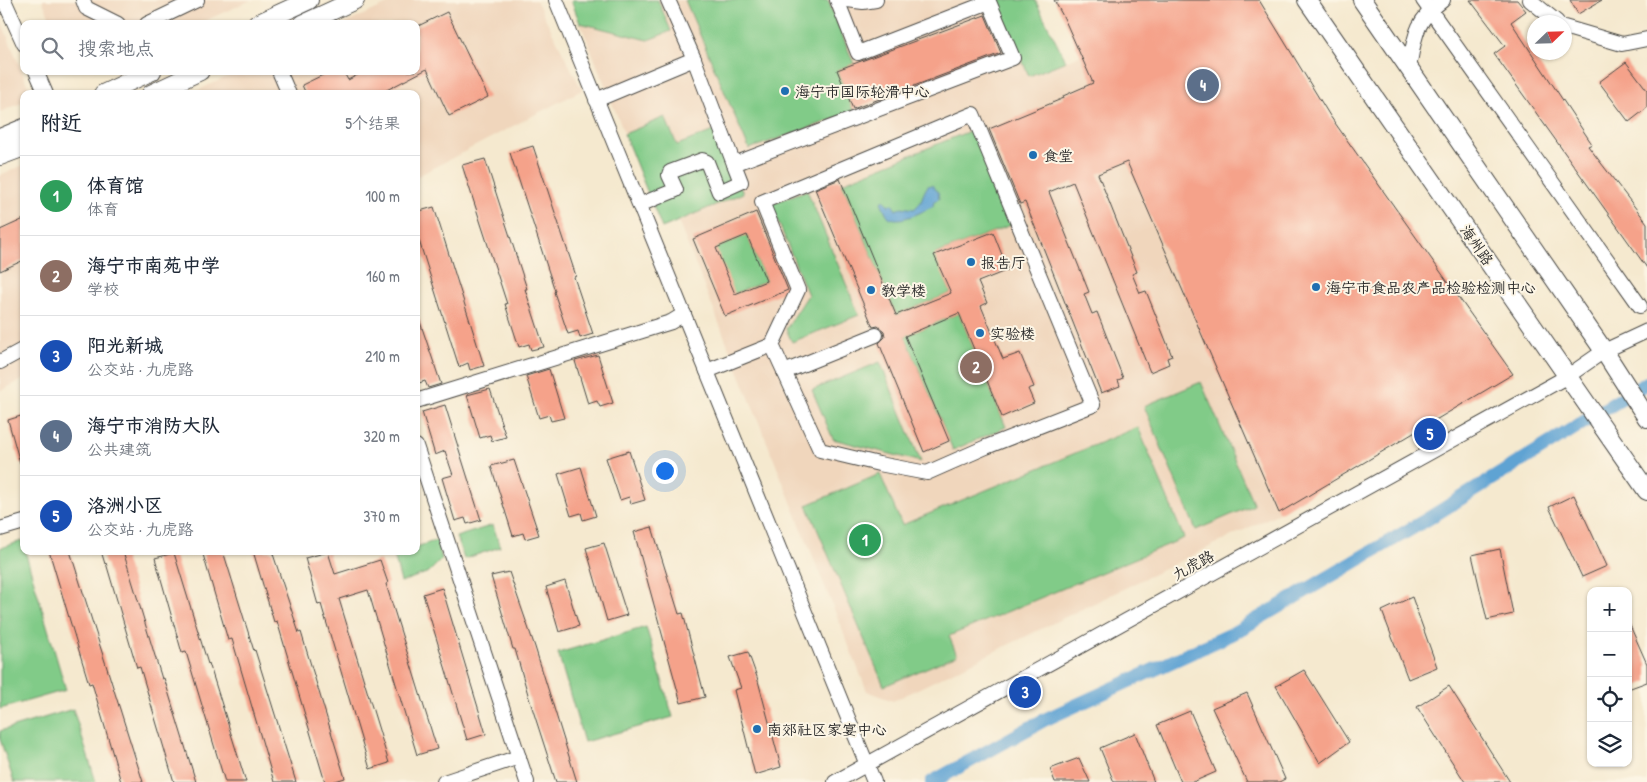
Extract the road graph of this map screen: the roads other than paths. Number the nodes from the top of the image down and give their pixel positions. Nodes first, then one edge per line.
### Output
1 (4, 0) edge
2 (82, 0) edge
3 (197, 0) edge
4 (309, 0) edge
5 (355, 0) edge
6 (556, 0) edge
7 (668, 0) edge
8 (837, 0) edge
9 (847, 0) edge
10 (876, 0) edge
11 (1306, 0) edge
12 (1362, 0) edge
13 (1443, 0) edge
14 (1530, 0) edge
15 (1426, 5) edge
16 (1548, 15) edge
17 (110, 20) edge
18 (155, 20) edge
19 (265, 20) edge
20 (312, 20) edge
21 (1572, 29) edge
22 (20, 35) edge
23 (1647, 39) edge
24 (694, 59) junction
25 (1409, 68) junction
26 (38, 75) edge
27 (143, 75) edge
28 (193, 75) edge
29 (281, 75) edge
30 (44, 90) edge
31 (112, 90) edge
32 (165, 90) edge
33 (287, 90) edge
34 (596, 100) junction
35 (20, 130) edge
36 (0, 138) edge
37 (20, 148) edge
38 (0, 156) edge
39 (734, 164) junction
40 (639, 205) junction
41 (1640, 306) dead end
42 (684, 314) junction
43 (1647, 332) edge
44 (876, 335) dead end
45 (772, 345) junction
46 (20, 352) edge
47 (1604, 352) junction
48 (0, 362) edge
49 (707, 371) junction
50 (784, 372) junction
51 (1568, 376) junction
52 (420, 399) edge
53 (1647, 418) edge
54 (420, 458) edge
55 (1647, 491) edge
56 (20, 523) edge
57 (0, 529) edge
58 (519, 757) junction
59 (867, 764) junction
60 (874, 781) edge
61 (444, 782) edge
62 (527, 782) edge
63 (835, 782) edge

1 - 22 street
2 - 17 street
3 - 18 street
4 - 19 main road
5 - 20 main road
6 - 34 street
7 - 24 street
8 - 39 street
9 - 10 street
11 - 51 main road, 海州路
12 - 25 main road
13 - 15 street
14 - 16 street
15 - 25 street
15 - 41 street
21 - 23 street
24 - 34 street
24 - 39 street
25 - 47 main road
26 - 30 street
27 - 31 main road
28 - 32 main road
29 - 33 street
34 - 40 street
35 - 36 main road
37 - 38 main road
39 - 40 street
40 - 42 street
42 - 49 street
42 - 52 street
43 - 47 street, 九虎路
44 - 50 street
45 - 49 street
45 - 50 street
45 - 50 street
46 - 48 street
47 - 51 street, 九虎路
47 - 53 main road
49 - 59 street
51 - 55 main road, 海州路
51 - 59 street, 九虎路
54 - 58 street
56 - 57 street
58 - 61 street
58 - 62 street
59 - 60 street
59 - 63 street, 九虎路

